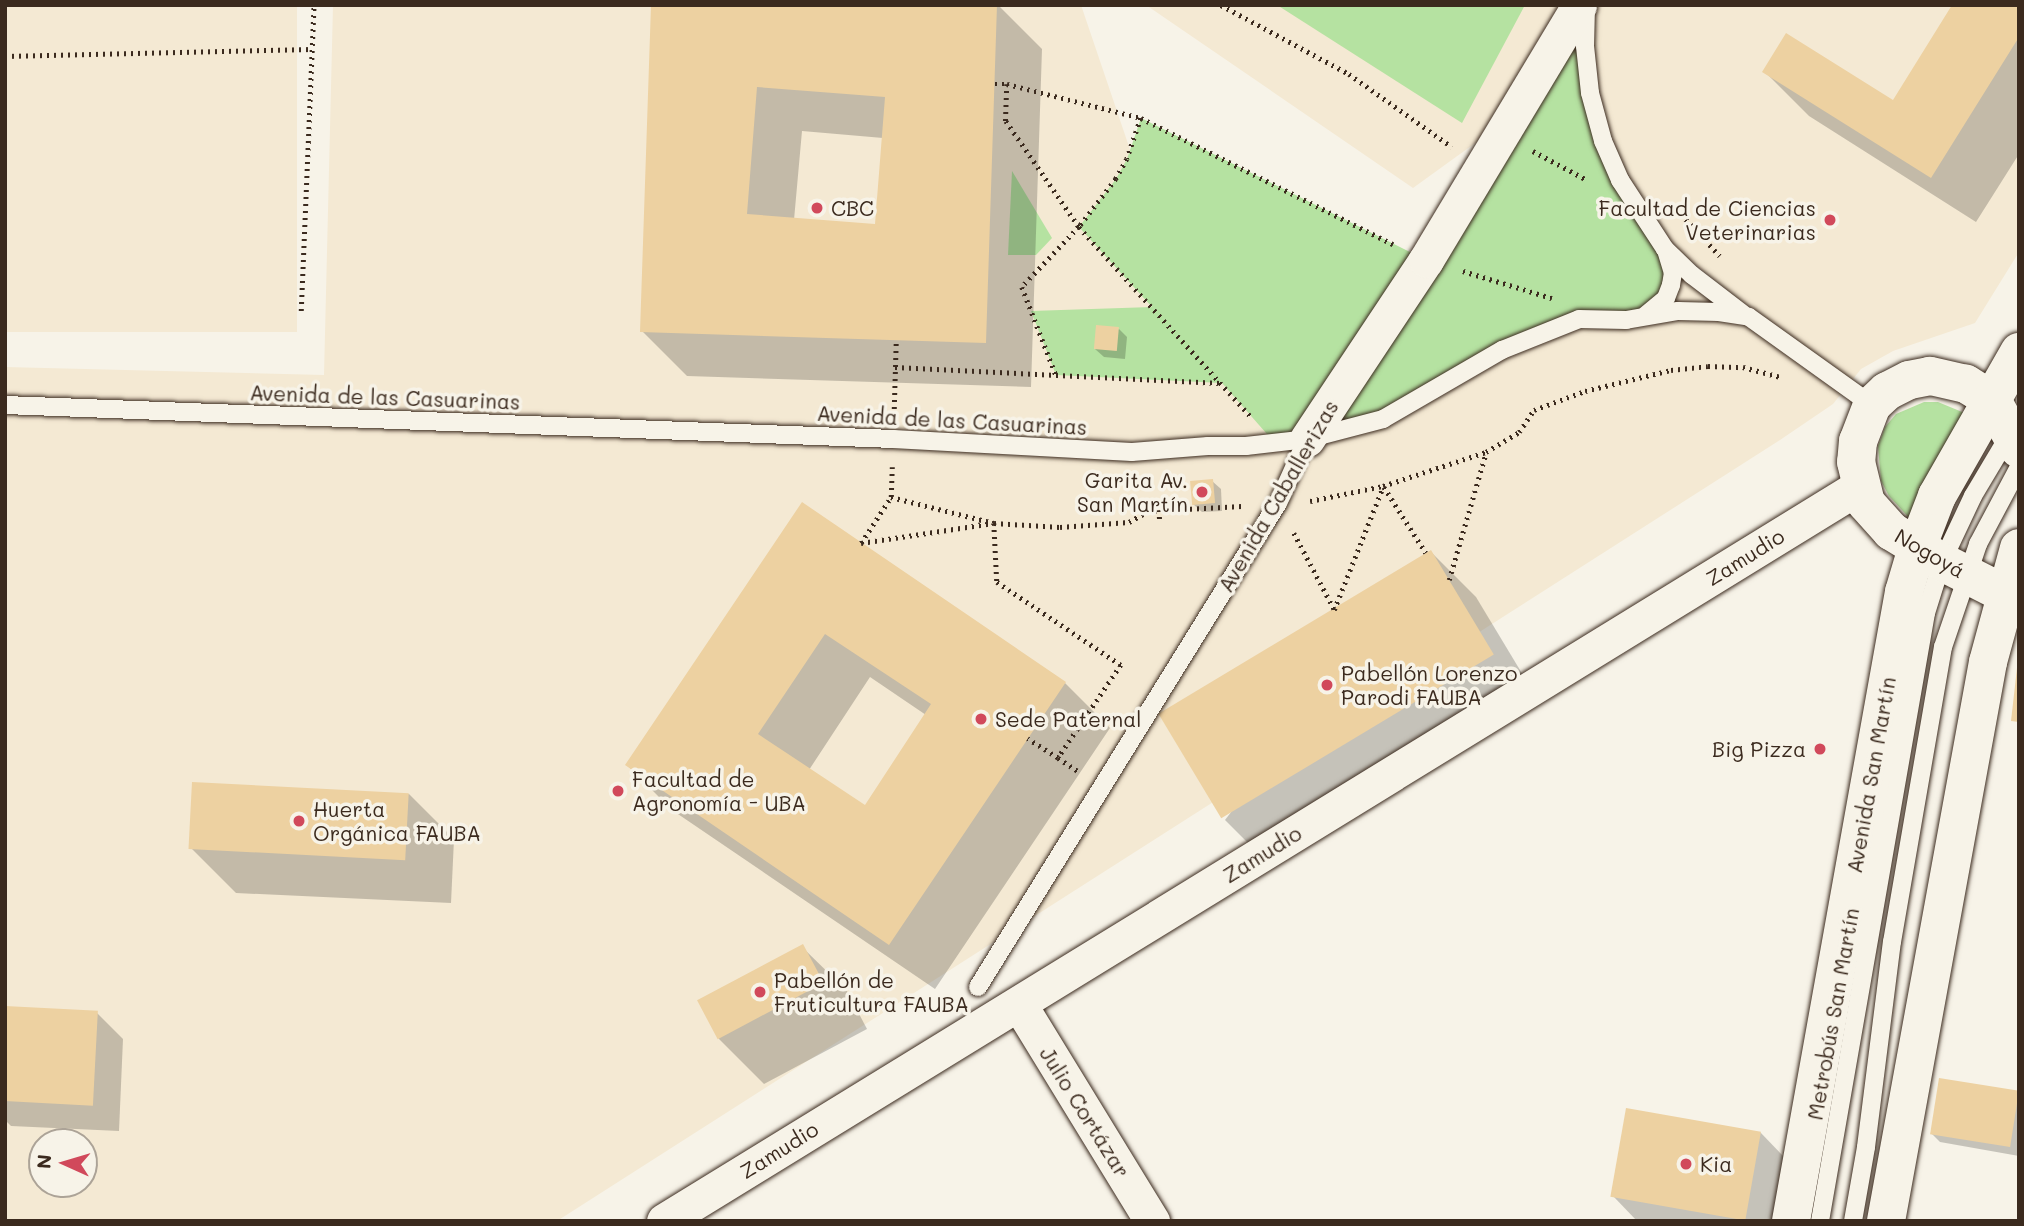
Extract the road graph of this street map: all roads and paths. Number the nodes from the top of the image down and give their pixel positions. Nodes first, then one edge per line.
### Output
1 (314, 5) edge
2 (1221, 5) edge
3 (1579, 5) edge
4 (1586, 5) edge
5 (313, 49) junction
6 (5, 56) edge
7 (995, 84) dead end
8 (1007, 84) junction
9 (1141, 118) junction
10 (1502, 134) junction
11 (1481, 167) junction
12 (1635, 206) junction
13 (1676, 208) dead end
14 (1079, 227) junction
15 (1665, 249) junction
16 (1426, 260) junction
17 (1727, 263) dead end
18 (1559, 300) dead end
19 (302, 311) dead end
20 (1643, 317) junction
21 (1749, 317) junction
22 (896, 340) dead end
23 (2019, 352) edge
24 (895, 367) junction
25 (1056, 375) junction
26 (1787, 380) dead end
27 (1222, 383) junction
28 (1858, 396) junction
29 (5, 405) edge
30 (2012, 434) edge
31 (893, 439) junction
32 (1307, 439) junction
33 (1273, 441) junction
34 (1486, 452) junction
35 (1383, 486) junction
36 (1860, 486) junction
37 (1278, 503) junction
38 (1159, 510) junction
39 (1160, 522) dead end
40 (994, 523) junction
41 (2019, 548) edge
42 (1426, 553) dead end
43 (1941, 561) junction
44 (1449, 580) dead end
45 (2012, 598) edge
46 (1028, 739) dead end
47 (978, 987) dead end
48 (1019, 1004) junction
49 (664, 1221) edge
50 (1152, 1221) edge
51 (1791, 1221) edge
52 (1820, 1221) edge
53 (1853, 1221) edge
54 (1886, 1221) edge

1 - 5 path
2 - 11 path
3 - 10 street, Avenida Caballerizas
4 - 12 lane
5 - 6 path
5 - 19 path
7 - 8 path
8 - 9 path
8 - 14 path
9 - 14 path
9 - 16 path
10 - 11 street, Avenida Caballerizas
10 - 12 path
11 - 16 street, Avenida Caballerizas
12 - 15 lane
13 - 17 path
14 - 25 path
14 - 27 path
15 - 20 lane
15 - 21 lane
16 - 18 path
16 - 32 street, Avenida Caballerizas
20 - 21 lane, Avenida de las Casuarinas
20 - 32 lane, Avenida de las Casuarinas
21 - 28 lane, Avenida de las Casuarinas
22 - 24 path
23 - 30 main road, Avenida San Martín
24 - 25 path
24 - 31 path
25 - 27 path
26 - 34 path
27 - 33 path
28 - 30 main road
28 - 36 main road, Nogoyá
29 - 31 lane, Avenida de las Casuarinas
30 - 43 lane, Metrobús San Martín
30 - 43 main road, Avenida San Martín
31 - 33 lane, Avenida de las Casuarinas
32 - 33 lane, Avenida de las Casuarinas
32 - 37 lane, Avenida Caballerizas
34 - 35 path
34 - 44 path
35 - 37 path
35 - 37 path
35 - 42 path
36 - 43 main road, Nogoyá
36 - 48 street, Zamudio
37 - 38 path
37 - 47 lane, Avenida Caballerizas
38 - 39 path
38 - 40 path
40 - 40 path
40 - 46 path
41 - 45 main road
43 - 45 main road, Nogoyá
43 - 51 main road, Avenida San Martín
43 - 52 lane, Metrobús San Martín
43 - 53 lane, Metrobús San Martín
45 - 54 main road
48 - 49 street, Zamudio
48 - 50 street, Julio Cortázar

